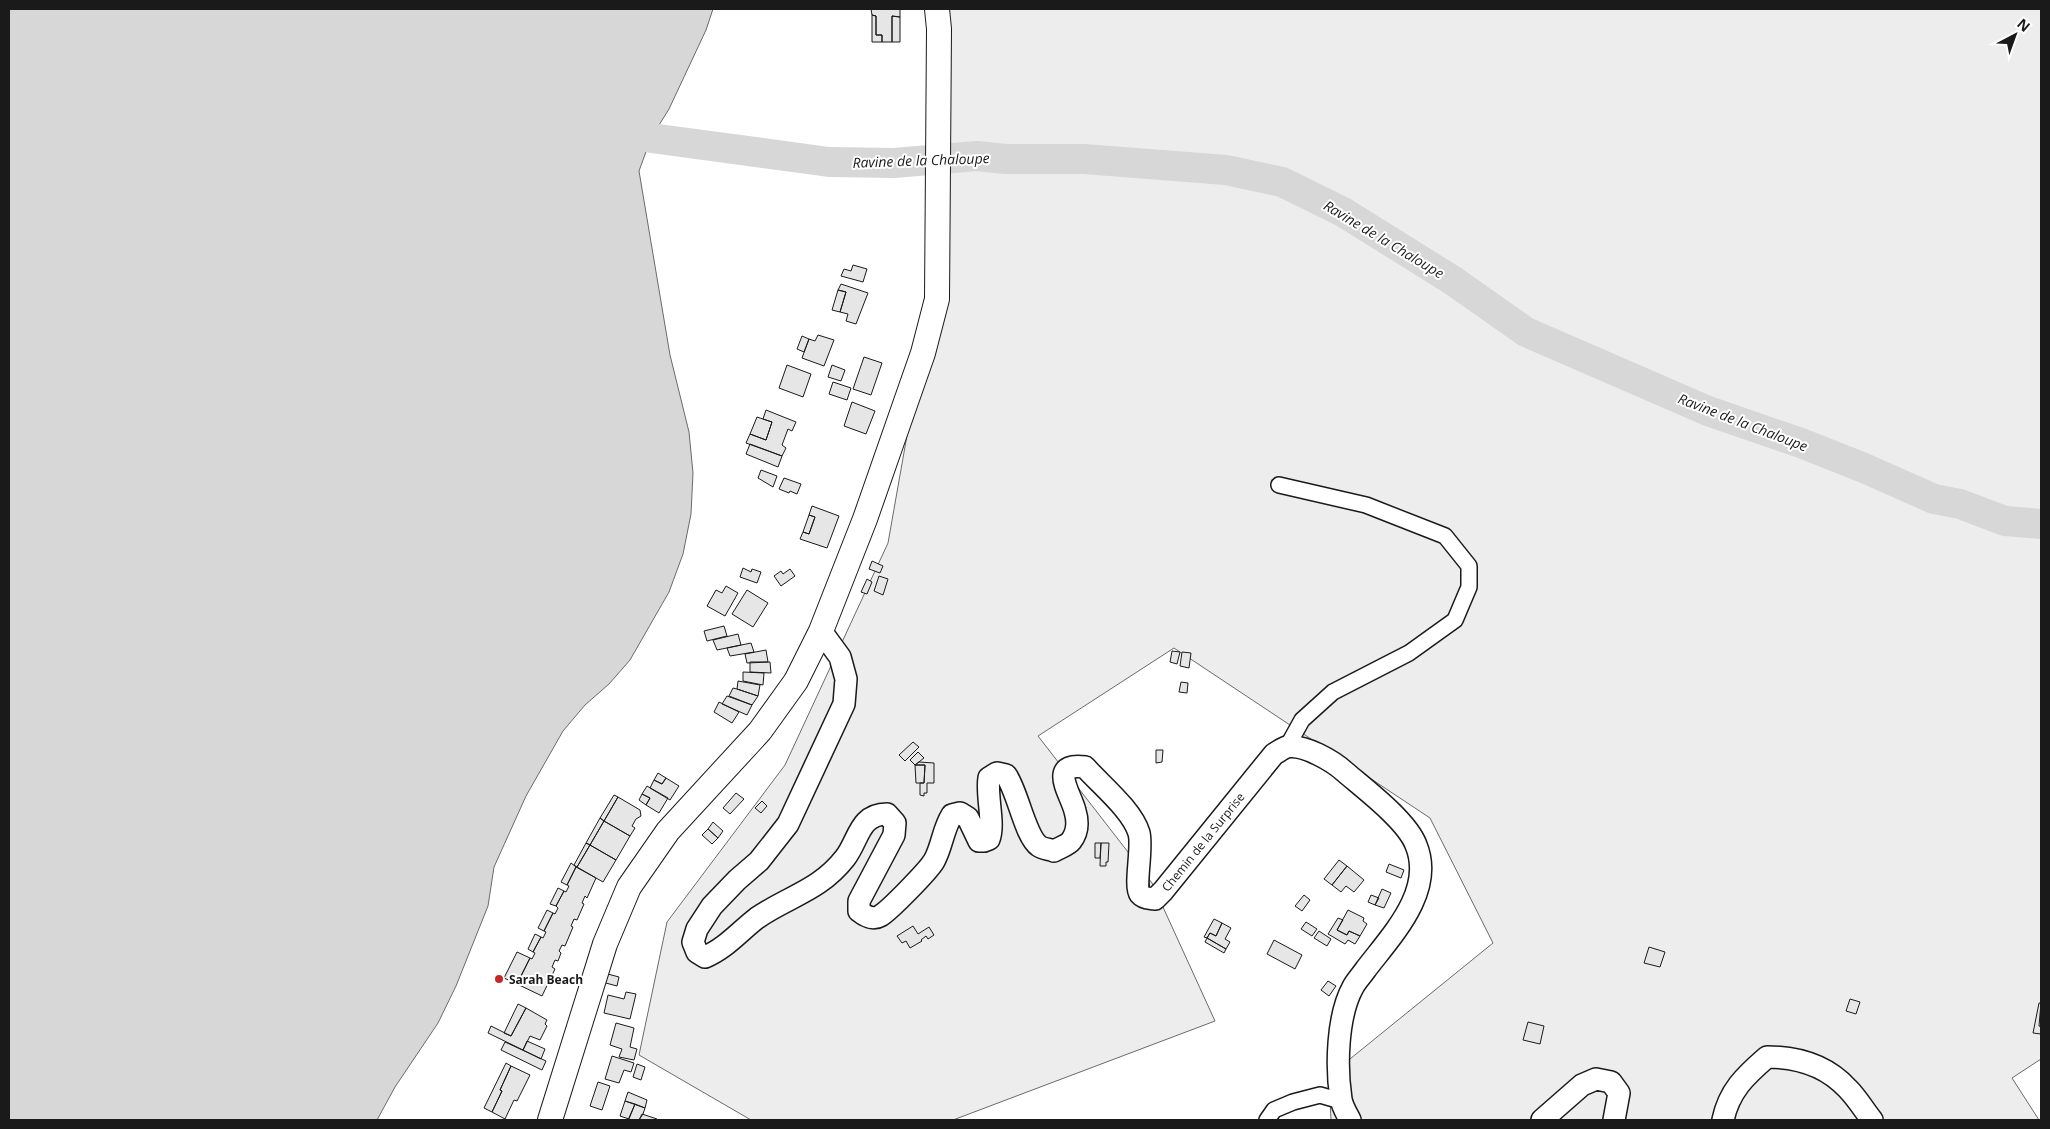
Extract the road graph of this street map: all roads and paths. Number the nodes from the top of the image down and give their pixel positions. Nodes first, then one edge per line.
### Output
1 (937, 9) edge
2 (1279, 485) dead end
3 (822, 631) junction
4 (1287, 747) junction
5 (1345, 1111) edge
6 (550, 1120) edge
7 (1267, 1120) edge
8 (1542, 1120) edge
9 (1614, 1120) edge
10 (1723, 1120) edge
11 (1872, 1120) edge

1 - 3 main road
2 - 4 street
3 - 4 main road, Chemin de la Surprise
3 - 6 main road
4 - 5 main road
5 - 7 street
8 - 9 main road
10 - 11 main road

